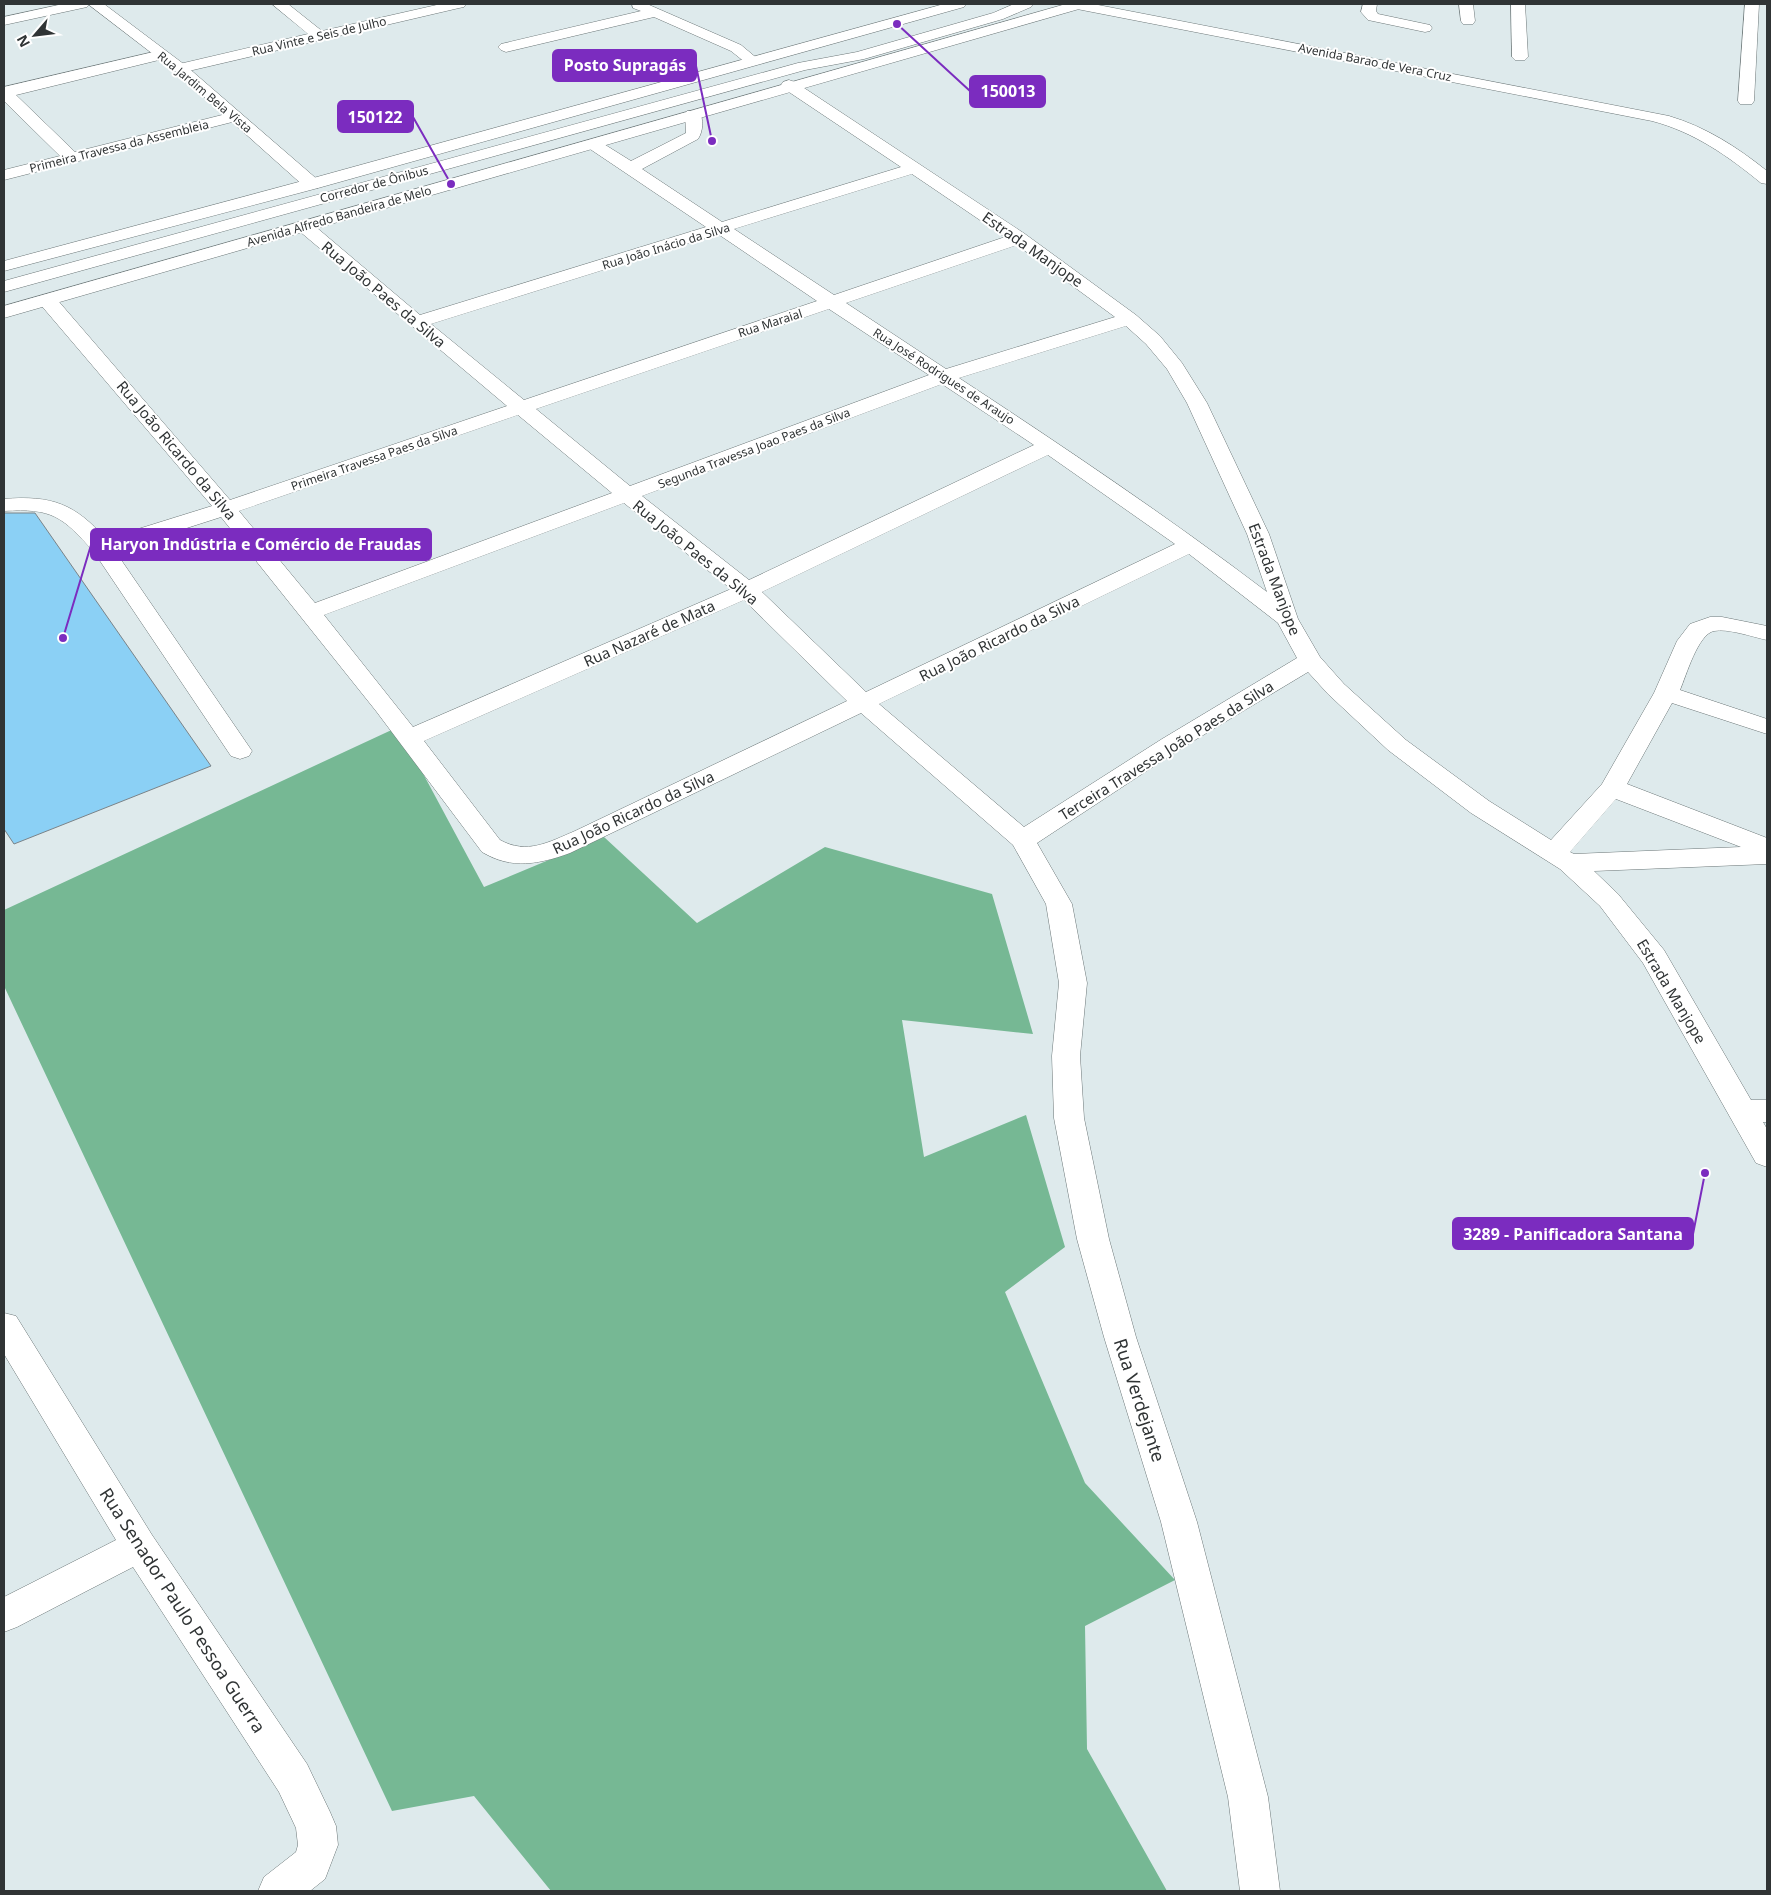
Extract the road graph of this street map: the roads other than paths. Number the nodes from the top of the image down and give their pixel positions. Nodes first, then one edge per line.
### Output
1 (82, 4) edge
2 (95, 4) edge
3 (279, 4) edge
4 (459, 4) edge
5 (636, 4) edge
6 (959, 4) edge
7 (1011, 4) edge
8 (1026, 4) edge
9 (1079, 4) edge
10 (1370, 4) edge
11 (1466, 4) edge
12 (1518, 4) edge
13 (1752, 4) edge
14 (653, 13) junction
15 (4, 21) edge
16 (1468, 21) dead end
17 (1424, 28) dead end
18 (320, 36) junction
19 (506, 47) dead end
20 (162, 55) junction
21 (1520, 57) dead end
22 (751, 60) junction
23 (803, 66) junction
24 (180, 68) junction
25 (790, 85) junction
26 (4, 93) edge
27 (1746, 101) dead end
28 (693, 114) junction
29 (234, 118) junction
30 (593, 144) junction
31 (72, 158) junction
32 (630, 168) junction
33 (914, 168) junction
34 (4, 175) edge
35 (1767, 179) edge
36 (312, 184) junction
37 (304, 226) junction
38 (723, 228) junction
39 (1019, 238) junction
40 (4, 266) edge
41 (4, 287) edge
42 (47, 300) junction
43 (831, 303) junction
44 (4, 312) edge
45 (1129, 319) junction
46 (417, 322) junction
47 (945, 376) junction
48 (521, 407) junction
49 (1049, 446) junction
50 (627, 495) junction
51 (4, 505) edge
52 (226, 508) junction
53 (1191, 545) junction
54 (102, 548) junction
55 (746, 590) junction
56 (310, 613) junction
57 (1287, 620) junction
58 (1767, 633) edge
59 (1310, 660) junction
60 (1666, 693) junction
61 (863, 703) junction
62 (1767, 727) edge
63 (410, 738) junction
64 (240, 751) dead end
65 (1612, 788) junction
66 (1023, 840) junction
67 (1767, 848) edge
68 (1767, 855) edge
69 (1562, 858) junction
70 (1059, 904) joint
71 (1755, 1111) edge
72 (1767, 1155) edge
73 (4, 1326) edge
74 (139, 1546) junction
75 (4, 1616) edge
76 (278, 1891) edge
77 (1260, 1891) edge

1 - 15 main road
2 - 20 main road, Rua Jardim Bela Vista
3 - 18 main road
4 - 18 main road, Rua Vinte e Seis de Julho
5 - 14 main road
6 - 22 main road
7 - 23 main road, Corredor de Ônibus
8 - 23 main road, Corredor de Ônibus
9 - 25 main road, Avenida Alfredo Bandeira de Melo
9 - 35 main road, Avenida Barao de Vera Cruz
10 - 17 main road
11 - 16 main road
12 - 21 main road
13 - 27 main road
14 - 19 main road
14 - 22 main road
18 - 24 main road, Rua Vinte e Seis de Julho
20 - 24 main road, Rua Jardim Bela Vista
20 - 26 main road
22 - 36 main road
23 - 41 main road, Corredor de Ônibus
24 - 29 main road, Rua Jardim Bela Vista
25 - 28 main road, Avenida Alfredo Bandeira de Melo
25 - 33 main road, Estrada Manjope
26 - 31 main road
28 - 30 main road, Avenida Alfredo Bandeira de Melo
28 - 32 main road
29 - 31 main road, Primeira Travessa da Assembleia
29 - 36 main road, Rua Jardim Bela Vista
30 - 32 main road, Rua José Rodrigues de Araujo
30 - 37 main road, Avenida Alfredo Bandeira de Melo
31 - 34 main road, Primeira Travessa da Assembleia
32 - 38 main road, Rua José Rodrigues de Araujo
33 - 38 main road, Rua João Inácio da Silva
33 - 39 main road, Estrada Manjope
36 - 40 main road
37 - 42 main road, Avenida Alfredo Bandeira de Melo
37 - 46 main road, Rua João Paes da Silva
38 - 43 main road, Rua José Rodrigues de Araujo
38 - 46 main road, Rua João Inácio da Silva
39 - 43 main road, Rua Maraial
39 - 45 main road, Estrada Manjope
42 - 44 main road, Avenida Alfredo Bandeira de Melo
42 - 52 main road, Rua João Ricardo da Silva
43 - 47 main road, Rua José Rodrigues de Araujo
43 - 48 main road, Rua Maraial
45 - 47 main road, Segunda Travessa Joao Paes da Silva
45 - 57 main road, Estrada Manjope
46 - 48 main road, Rua João Paes da Silva
47 - 49 main road, Rua José Rodrigues de Araujo
47 - 50 main road, Segunda Travessa Joao Paes da Silva
48 - 50 main road, Rua João Paes da Silva
48 - 52 main road, Primeira Travessa Paes da Silva
49 - 53 main road, Rua José Rodrigues de Araujo
49 - 55 main road, Rua Nazaré de Mata
50 - 55 main road, Rua João Paes da Silva
50 - 56 main road, Segunda Travessa Joao Paes da Silva
51 - 54 main road
52 - 54 main road, Primeira Travessa Paes da Silva
52 - 56 main road, Rua João Ricardo da Silva
53 - 57 main road, Rua José Rodrigues de Araujo
53 - 61 main road, Rua João Ricardo da Silva
54 - 64 main road
55 - 61 main road, Rua João Paes da Silva
55 - 63 main road, Rua Nazaré de Mata
56 - 63 main road, Rua João Ricardo da Silva
57 - 59 main road, Estrada Manjope
58 - 60 main road
59 - 66 main road, Terceira Travessa João Paes da Silva
59 - 69 main road, Estrada Manjope
60 - 62 main road
60 - 65 main road
61 - 63 main road, Rua João Ricardo da Silva
61 - 66 main road, Rua João Paes da Silva
65 - 67 main road
65 - 69 main road
66 - 70 main road, Rua João Paes da Silva
68 - 69 main road
69 - 71 main road, Estrada Manjope
70 - 77 main road, Rua Verdejante
71 - 72 main road, Estrada Manjope
73 - 74 main road, Rua Senador Paulo Pessoa Guerra
74 - 75 main road
74 - 76 main road, Rua Senador Paulo Pessoa Guerra

